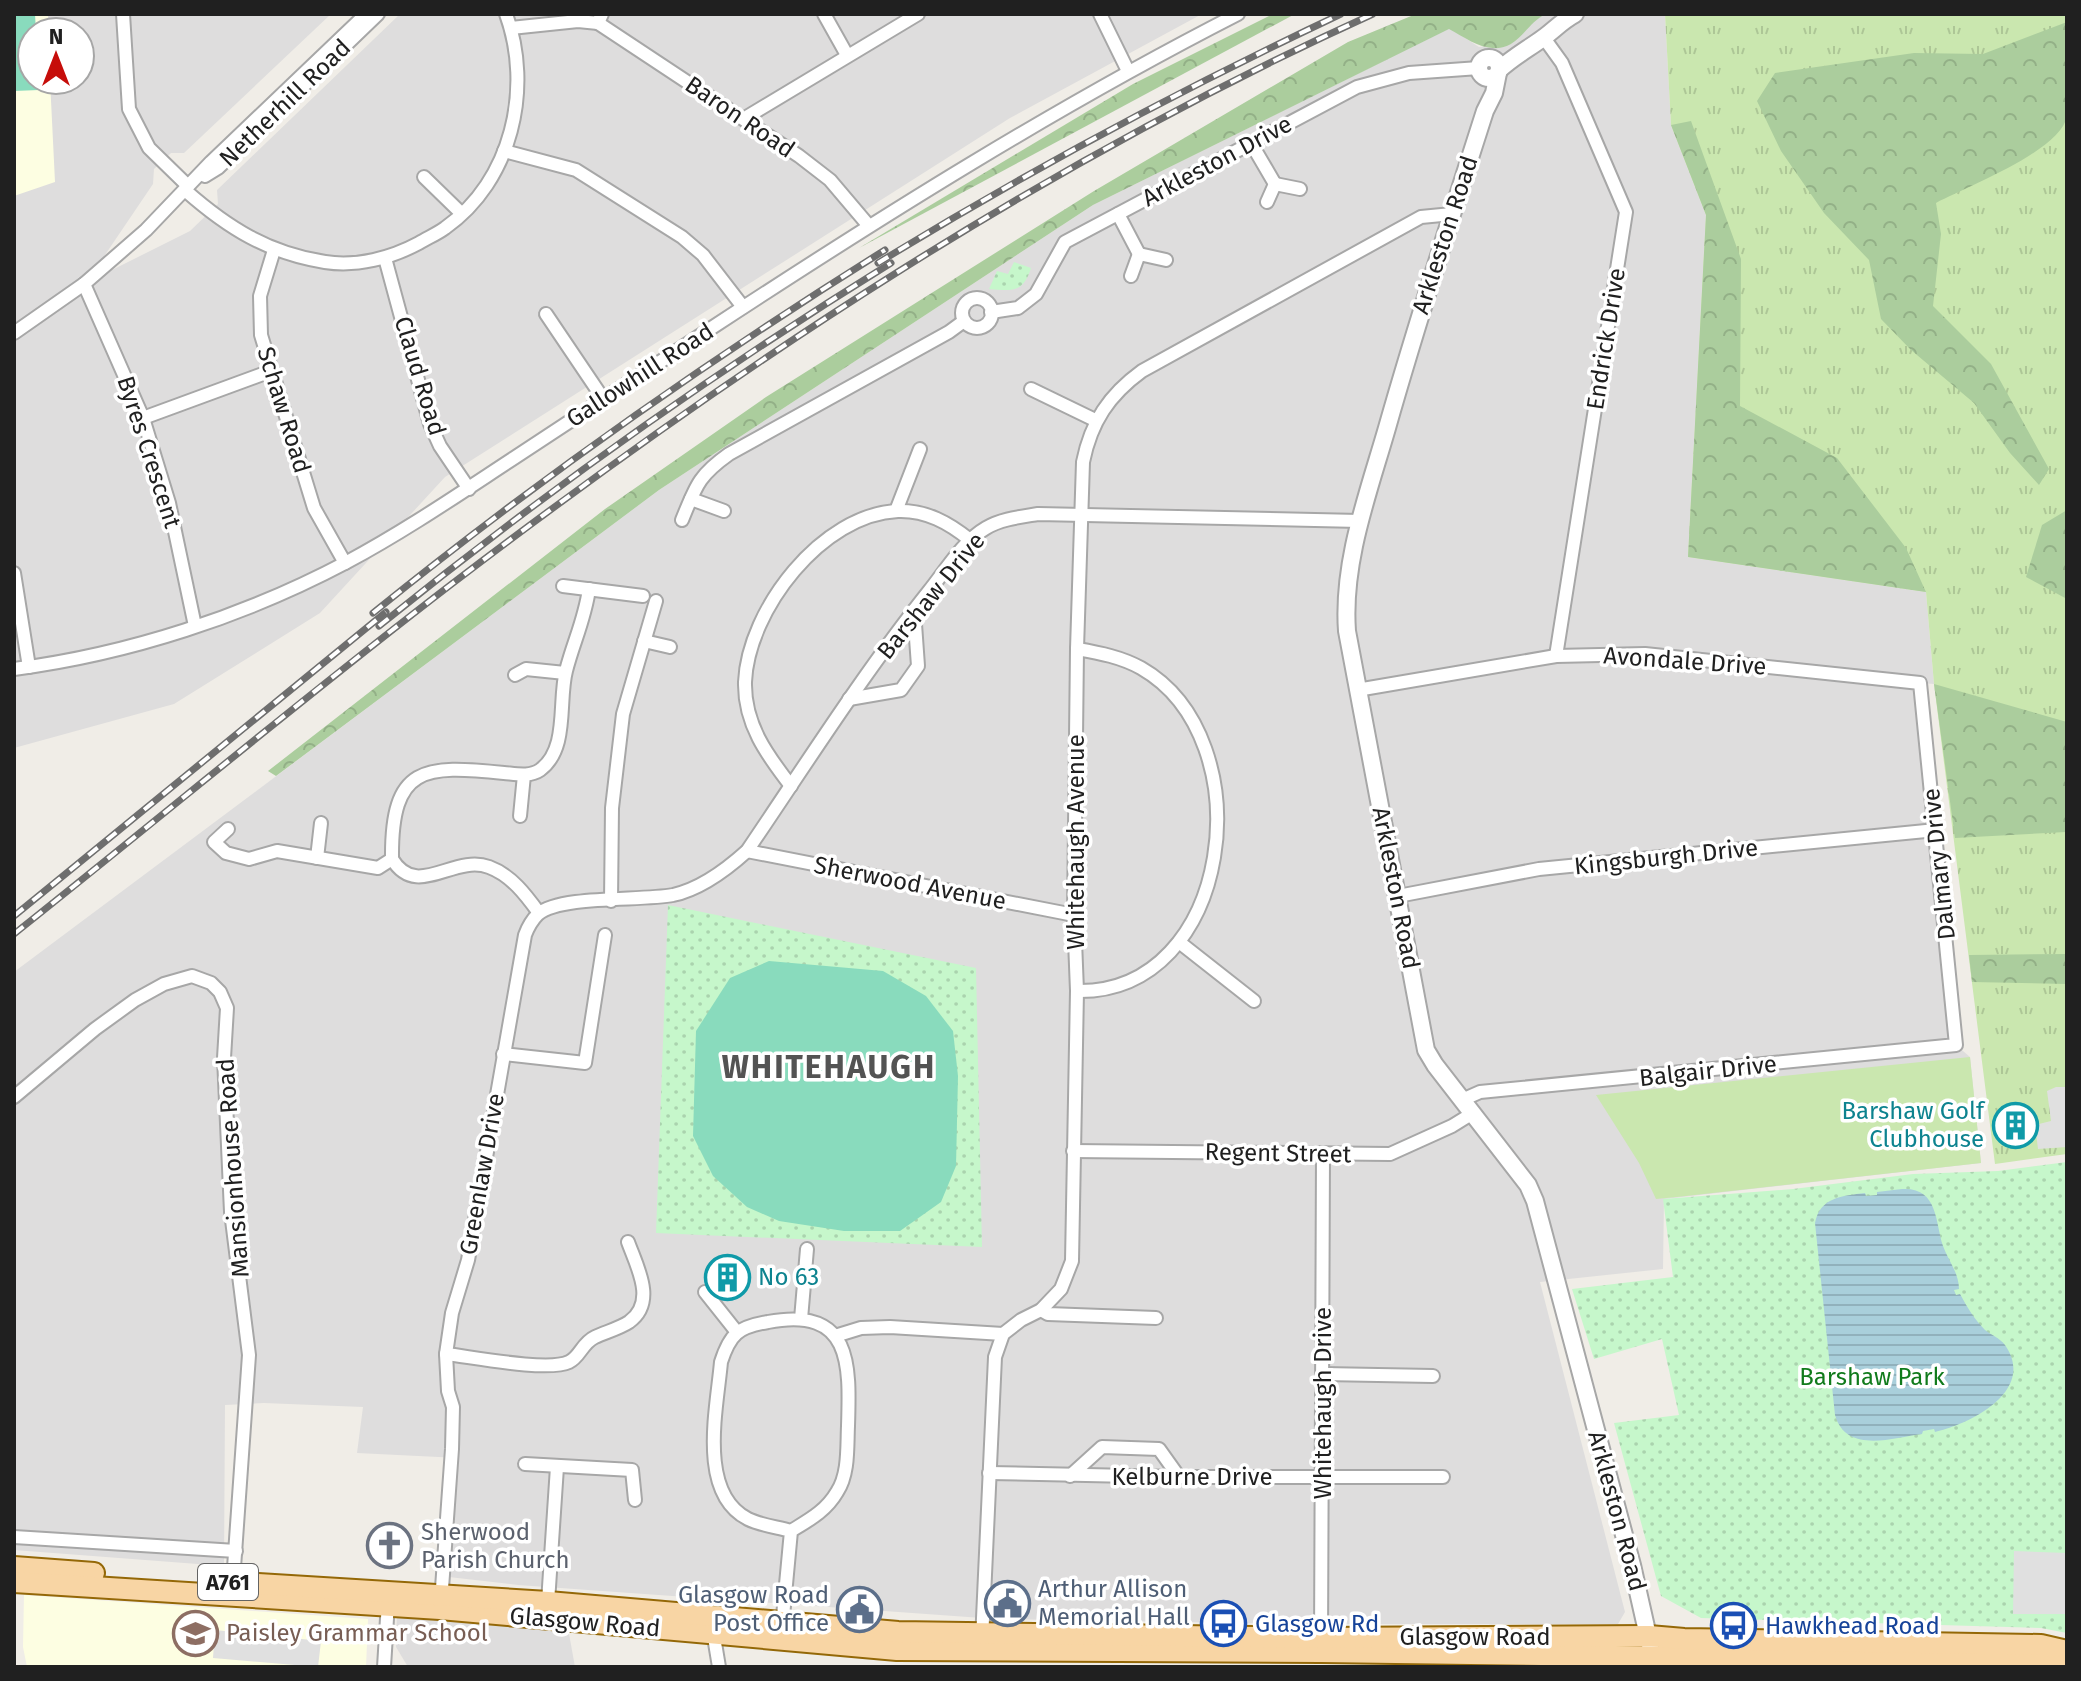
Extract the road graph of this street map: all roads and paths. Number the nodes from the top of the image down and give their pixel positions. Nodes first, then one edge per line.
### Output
1 (123, 14) edge
2 (366, 14) edge
3 (378, 14) edge
4 (506, 14) edge
5 (824, 14) edge
6 (918, 14) edge
7 (1100, 14) edge
8 (1238, 14) edge
9 (1575, 14) edge
10 (600, 18) edge
11 (511, 28) junction
12 (1544, 38) junction
13 (847, 55) junction
14 (1491, 69) junction
15 (1128, 71) junction
16 (745, 118) junction
17 (1251, 143) junction
18 (504, 151) junction
19 (424, 177) dead end
20 (1275, 184) junction
21 (187, 188) junction
22 (1300, 189) dead end
23 (1267, 202) dead end
24 (461, 213) junction
25 (1118, 214) junction
26 (1452, 214) junction
27 (869, 226) junction
28 (274, 250) junction
29 (1139, 254) junction
30 (385, 258) junction
31 (1166, 260) dead end
32 (1131, 276) dead end
33 (84, 284) junction
34 (743, 307) junction
35 (991, 312) junction
36 (546, 314) dead end
37 (964, 321) junction
38 (14, 333) edge
39 (271, 371) junction
40 (1031, 389) dead end
41 (604, 400) junction
42 (143, 418) junction
43 (1095, 420) junction
44 (920, 449) dead end
45 (469, 489) junction
46 (691, 499) junction
47 (724, 511) dead end
48 (896, 511) junction
49 (1081, 514) junction
50 (682, 520) dead end
51 (1360, 521) junction
52 (970, 540) junction
53 (345, 563) junction
54 (14, 573) edge
55 (563, 586) dead end
56 (589, 589) junction
57 (643, 596) dead end
58 (656, 601) dead end
59 (914, 610) junction
60 (195, 626) junction
61 (644, 641) junction
62 (670, 647) dead end
63 (1077, 649) junction
64 (1556, 656) junction
65 (29, 667) junction
66 (14, 669) edge
67 (565, 673) junction
68 (515, 675) dead end
69 (1920, 683) joint
70 (1357, 690) junction
71 (849, 699) junction
72 (524, 775) junction
73 (791, 786) junction
74 (520, 816) dead end
75 (321, 823) dead end
76 (228, 829) dead end
77 (1936, 830) junction
78 (747, 851) junction
79 (317, 858) junction
80 (392, 859) junction
81 (1398, 896) junction
82 (611, 901) junction
83 (539, 913) junction
84 (1074, 915) junction
85 (605, 935) dead end
86 (1179, 942) junction
87 (1077, 991) junction
88 (1254, 1001) dead end
89 (1956, 1045) joint
90 (503, 1054) junction
91 (14, 1097) edge
92 (1467, 1106) junction
93 (1073, 1151) junction
94 (1323, 1153) junction
95 (628, 1242) dead end
96 (807, 1249) dead end
97 (705, 1292) dead end
98 (1041, 1310) junction
99 (1156, 1318) dead end
100 (801, 1319) junction
101 (736, 1331) junction
102 (1003, 1334) junction
103 (835, 1336) junction
104 (446, 1354) junction
105 (1323, 1374) junction
106 (1433, 1376) dead end
107 (525, 1464) dead end
108 (557, 1467) junction
109 (989, 1473) junction
110 (1070, 1476) junction
111 (1179, 1477) junction
112 (1323, 1477) junction
113 (1443, 1477) dead end
114 (635, 1500) dead end
115 (791, 1531) junction
116 (14, 1537) edge
117 (236, 1551) junction
118 (14, 1567) edge
119 (14, 1582) edge
120 (233, 1589) junction
121 (388, 1598) junction
122 (441, 1602) junction
123 (548, 1602) junction
124 (713, 1624) junction
125 (782, 1630) junction
126 (982, 1643) junction
127 (1321, 1645) junction
128 (2067, 1651) edge
129 (1043, 1652) edge
130 (1652, 1653) edge
131 (384, 1667) edge
132 (719, 1667) edge
133 (2067, 1667) edge

1 - 21 street
2 - 21 street, Netherhill Road
3 - 21 street, Netherhill Road
4 - 11 street
5 - 13 street
6 - 13 street
7 - 15 street
8 - 15 street, Gallowhill Road
9 - 12 street, Arkleston Road
10 - 11 street
10 - 16 street, Baron Road
11 - 18 street
12 - 14 street, Arkleston Road
12 - 64 street, Endrick Drive
13 - 16 street
14 - 17 street, Arkleston Drive
14 - 26 street, Arkleston Road
15 - 27 street, Gallowhill Road
16 - 27 street, Baron Road
17 - 20 street
17 - 25 street, Arkleston Drive
18 - 24 street
18 - 34 street
19 - 24 street
20 - 22 street
20 - 23 street
21 - 28 street
21 - 33 street, Netherhill Road
24 - 30 street
25 - 29 street
25 - 35 street, Arkleston Drive
26 - 43 street, Whitehaugh Avenue
26 - 51 street, Arkleston Road
27 - 34 street, Gallowhill Road
28 - 30 street
28 - 39 street, Schaw Road
29 - 31 street
29 - 32 street
30 - 45 street, Claud Road
33 - 38 street, Netherhill Road
33 - 42 street, Byres Crescent
34 - 41 street, Gallowhill Road
35 - 37 street
35 - 37 street
36 - 41 street
37 - 46 street
39 - 42 street
39 - 53 street, Schaw Road
40 - 43 street
41 - 45 street, Gallowhill Road
42 - 60 street, Byres Crescent
43 - 49 street, Whitehaugh Avenue
44 - 48 street
45 - 53 street, Gallowhill Road
46 - 47 street
46 - 50 street
48 - 52 street
48 - 73 street
49 - 51 street, Barshaw Drive
49 - 52 street, Barshaw Drive
49 - 63 street, Whitehaugh Avenue
51 - 70 street, Arkleston Road
52 - 59 street, Barshaw Drive
53 - 60 street, Gallowhill Road
54 - 65 street
55 - 56 street
56 - 57 street
56 - 67 street
58 - 61 street
59 - 71 street, Barshaw Drive
59 - 71 street
60 - 65 street, Gallowhill Road
61 - 62 street
61 - 82 street
63 - 84 street, Whitehaugh Avenue
63 - 86 street
64 - 69 street, Avondale Drive
64 - 70 street, Avondale Drive
65 - 66 street, Gallowhill Road
67 - 68 street
67 - 72 street
69 - 77 street, Dalmary Drive
70 - 81 street, Arkleston Road
71 - 73 street, Barshaw Drive
72 - 74 street
72 - 80 street
73 - 78 street, Barshaw Drive
75 - 79 street
76 - 79 street
77 - 81 street, Kingsburgh Drive
77 - 89 street, Dalmary Drive
78 - 82 street, Barshaw Drive
78 - 84 street, Sherwood Avenue
79 - 80 street
80 - 83 street
81 - 92 street, Arkleston Road
82 - 83 street
83 - 90 street, Greenlaw Drive
84 - 87 street, Whitehaugh Avenue
85 - 90 street
86 - 87 street
86 - 88 street
87 - 93 street, Whitehaugh Avenue
89 - 92 street, Balgair Drive
90 - 104 street, Greenlaw Drive
91 - 117 street, Mansionhouse Road
92 - 94 street, Regent Street
92 - 130 street, Arkleston Road
93 - 94 street, Regent Street
93 - 98 street, Whitehaugh Avenue
94 - 105 street, Whitehaugh Drive
95 - 104 street
96 - 100 street
97 - 101 street
98 - 99 street
98 - 102 street, Whitehaugh Avenue
100 - 101 street
100 - 103 street
101 - 115 street
102 - 103 street
102 - 109 street
103 - 115 street
104 - 122 street, Greenlaw Drive
105 - 106 street
105 - 112 street, Whitehaugh Drive
107 - 108 street
108 - 114 street
108 - 123 street, Glasgow Road
109 - 110 street, Kelburne Drive
109 - 126 street
110 - 111 street, Kelburne Drive
110 - 111 street
111 - 112 street, Kelburne Drive
112 - 113 street, Kelburne Drive
112 - 127 street, Whitehaugh Drive
115 - 125 street
116 - 117 street
117 - 120 street, Mansionhouse Road
118 - 120 main road, Glasgow Road / A761
119 - 120 main road, Glasgow Road / A761
120 - 121 main road, Glasgow Road / A761
121 - 122 main road, Glasgow Road / A761
121 - 131 street
122 - 123 main road, Glasgow Road / A761
122 - 124 main road, Glasgow Road / A761
123 - 124 main road, Glasgow Road / A761
124 - 125 main road, Glasgow Road / A761
124 - 132 street
125 - 126 main road, Glasgow Road / A761
126 - 129 main road, Glasgow Road / A761
127 - 129 main road, Glasgow Road / A761
127 - 130 main road, Glasgow Road / A761
128 - 130 main road, Glasgow Road / A761
130 - 133 main road, Glasgow Road / A761

